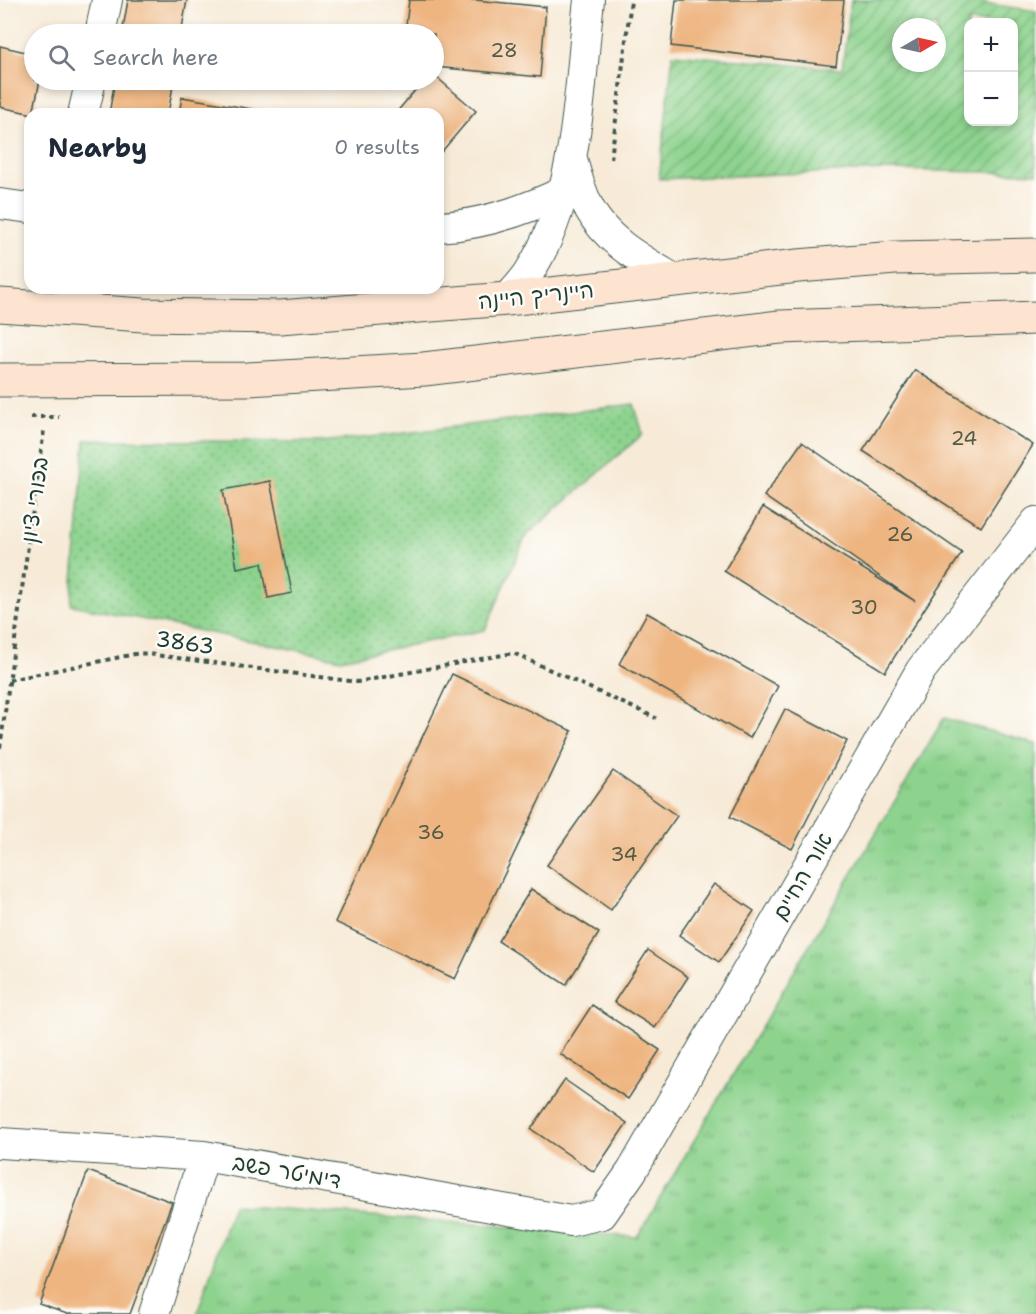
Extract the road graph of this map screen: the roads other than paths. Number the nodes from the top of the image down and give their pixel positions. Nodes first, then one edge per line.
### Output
1 (107, 0) edge
2 (589, 0) edge
3 (102, 24) edge
4 (89, 90) edge
5 (84, 108) edge
6 (572, 159) junction
7 (565, 190) junction
8 (0, 204) edge
9 (24, 207) edge
10 (444, 226) edge
11 (1036, 255) edge
12 (674, 279) junction
13 (507, 299) junction
14 (0, 305) edge
15 (1036, 318) edge
16 (0, 380) edge
17 (1036, 522) edge
18 (0, 1143) edge
19 (204, 1156) junction
20 (571, 1221) joint
21 (154, 1314) edge

1 - 3 street
2 - 6 street
4 - 5 street
6 - 7 street
6 - 12 street
7 - 10 street
7 - 13 street
8 - 9 street
11 - 12 main road, היינריך היינה
12 - 13 main road, היינריך היינה
13 - 14 main road, היינריך היינה
15 - 16 main road
17 - 20 street, אור החיים
18 - 19 street, דימיטר פשב
19 - 20 street, דימיטר פשב
19 - 21 street

